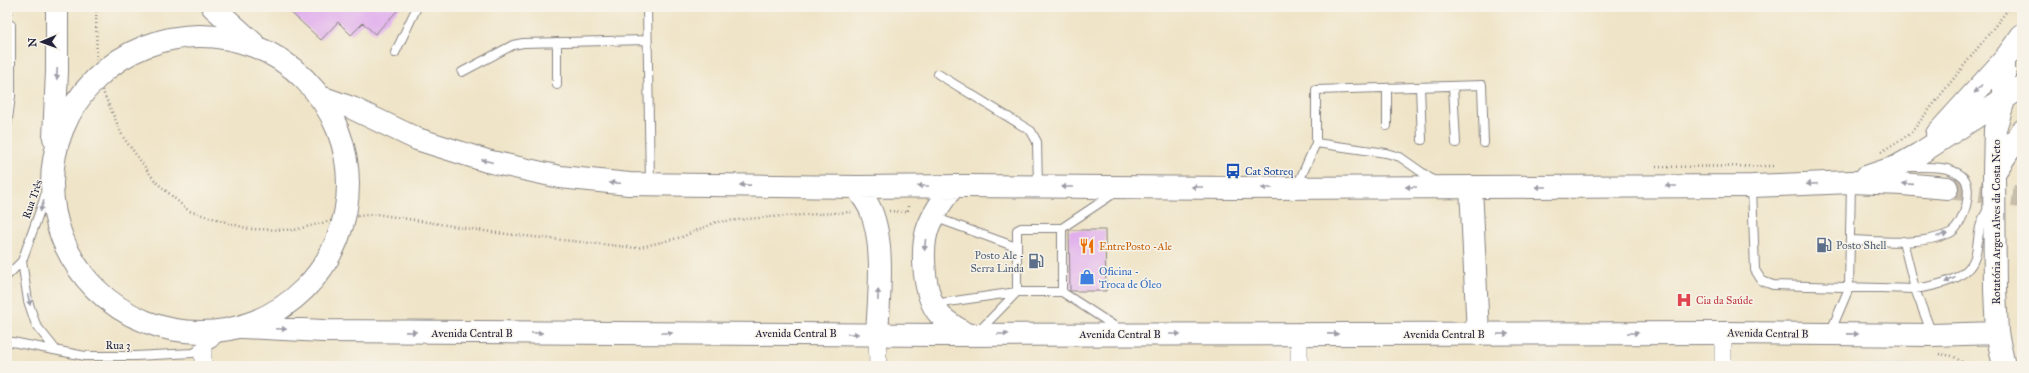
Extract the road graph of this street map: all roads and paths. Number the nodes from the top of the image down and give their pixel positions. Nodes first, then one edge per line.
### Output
1 (57, 7) edge
2 (96, 7) edge
3 (213, 7) edge
4 (418, 7) edge
5 (647, 7) edge
6 (11, 25) dead end
7 (2022, 35) edge
8 (647, 40) junction
9 (557, 42) junction
10 (256, 47) junction
11 (96, 48) dead end
12 (394, 53) dead end
13 (2004, 60) junction
14 (462, 72) dead end
15 (938, 74) dead end
16 (557, 85) dead end
17 (1452, 86) junction
18 (1420, 87) junction
19 (2022, 87) edge
20 (1387, 88) junction
21 (320, 98) junction
22 (2004, 100) junction
23 (7, 126) edge
24 (1387, 126) dead end
25 (2022, 131) edge
26 (1422, 140) dead end
27 (1316, 143) junction
28 (1456, 143) dead end
29 (1484, 143) dead end
30 (1919, 154) junction
31 (1896, 167) junction
32 (53, 168) junction
33 (1994, 173) junction
34 (1851, 182) junction
35 (650, 184) junction
36 (954, 186) junction
37 (1038, 186) junction
38 (1752, 186) junction
39 (1124, 187) junction
40 (1443, 187) junction
41 (1471, 187) junction
42 (856, 188) junction
43 (1296, 188) junction
44 (1947, 188) tunnel mouth
45 (1994, 202) junction
46 (932, 217) junction
47 (1062, 228) junction
48 (1851, 240) junction
49 (1903, 241) junction
50 (1016, 247) junction
51 (22, 261) junction
52 (7, 276) edge
53 (1849, 288) junction
54 (1915, 290) junction
55 (1017, 292) junction
56 (1062, 292) junction
57 (933, 305) junction
58 (232, 330) junction
59 (1299, 333) junction
60 (1723, 333) junction
61 (1998, 333) junction
62 (878, 334) junction
63 (971, 334) junction
64 (1127, 334) junction
65 (1478, 334) junction
66 (1830, 334) junction
67 (1932, 335) junction
68 (7, 341) edge
69 (56, 350) junction
70 (203, 358) edge
71 (2003, 365) edge
72 (878, 366) edge
73 (1299, 366) edge
74 (1723, 366) edge

1 -> 32 main road
2 - 11 path
3 - 10 main road
4 - 12 lane
5 - 8 lane
6 - 23 lane
7 - 13 main road
8 - 9 lane
8 - 35 lane
9 - 14 lane
9 - 16 lane
10 - 21 main road, Avenida Central B
10 - 32 main road, Avenida Central B
13 - 22 main road, Rotatória Argeu Alves da Costa Neto
13 -> 30 main road
15 - 37 lane
17 - 18 lane
17 - 28 lane
17 - 29 lane
18 - 20 lane
18 - 26 lane
19 - 22 main road
20 - 24 lane
20 - 27 lane
35 -> 21 main road
21 - 58 main road, Avenida Central B
22 - 30 main road
22 - 33 main road, Rotatória Argeu Alves da Costa Neto
25 - 33 main road
27 - 40 lane
27 - 43 lane
30 - 31 main road
31 - 34 main road
49 -> 31 lane
32 -> 51 lane, Rua Três
32 - 58 main road, Avenida Central B
33 - 45 main road, Rotatória Argeu Alves da Costa Neto
34 -> 38 main road
44 -> 34 main road
34 - 48 lane
42 -> 35 main road
36 - 37 main road
36 -> 42 main road
36 - 46 main road
39 -> 37 main road
38 -> 41 main road
38 - 53 lane
43 -> 39 main road
39 - 47 lane
40 - 41 main road
40 -> 43 main road
41 - 65 main road
62 -> 42 main road
45 -> 54 lane
45 - 61 main road, Rotatória Argeu Alves da Costa Neto
46 - 50 lane
46 -> 57 main road
47 - 50 lane
47 - 56 lane
48 - 49 lane
48 - 53 lane
49 - 54 lane
50 - 55 lane
51 - 52 lane, Rua Três
51 -> 69 lane
53 - 54 lane
53 - 66 lane
54 - 67 lane
55 - 56 lane
55 - 57 lane
55 - 63 lane
56 - 64 lane
57 - 63 main road
58 -> 62 main road, Avenida Central B
58 - 70 lane, Rua 3
64 -> 59 main road, Avenida Central B
59 -> 65 main road, Avenida Central B
59 - 73 street
65 -> 60 main road, Avenida Central B
60 - 66 main road, Avenida Central B
60 - 74 street
61 - 67 main road, Avenida Central B
61 - 71 main road, Rotatória Argeu Alves da Costa Neto
62 - 63 main road, Avenida Central B
62 - 72 street
63 -> 64 main road, Avenida Central B
66 -> 67 main road, Avenida Central B
68 - 69 lane, Rua 3
69 - 70 lane, Rua 3

